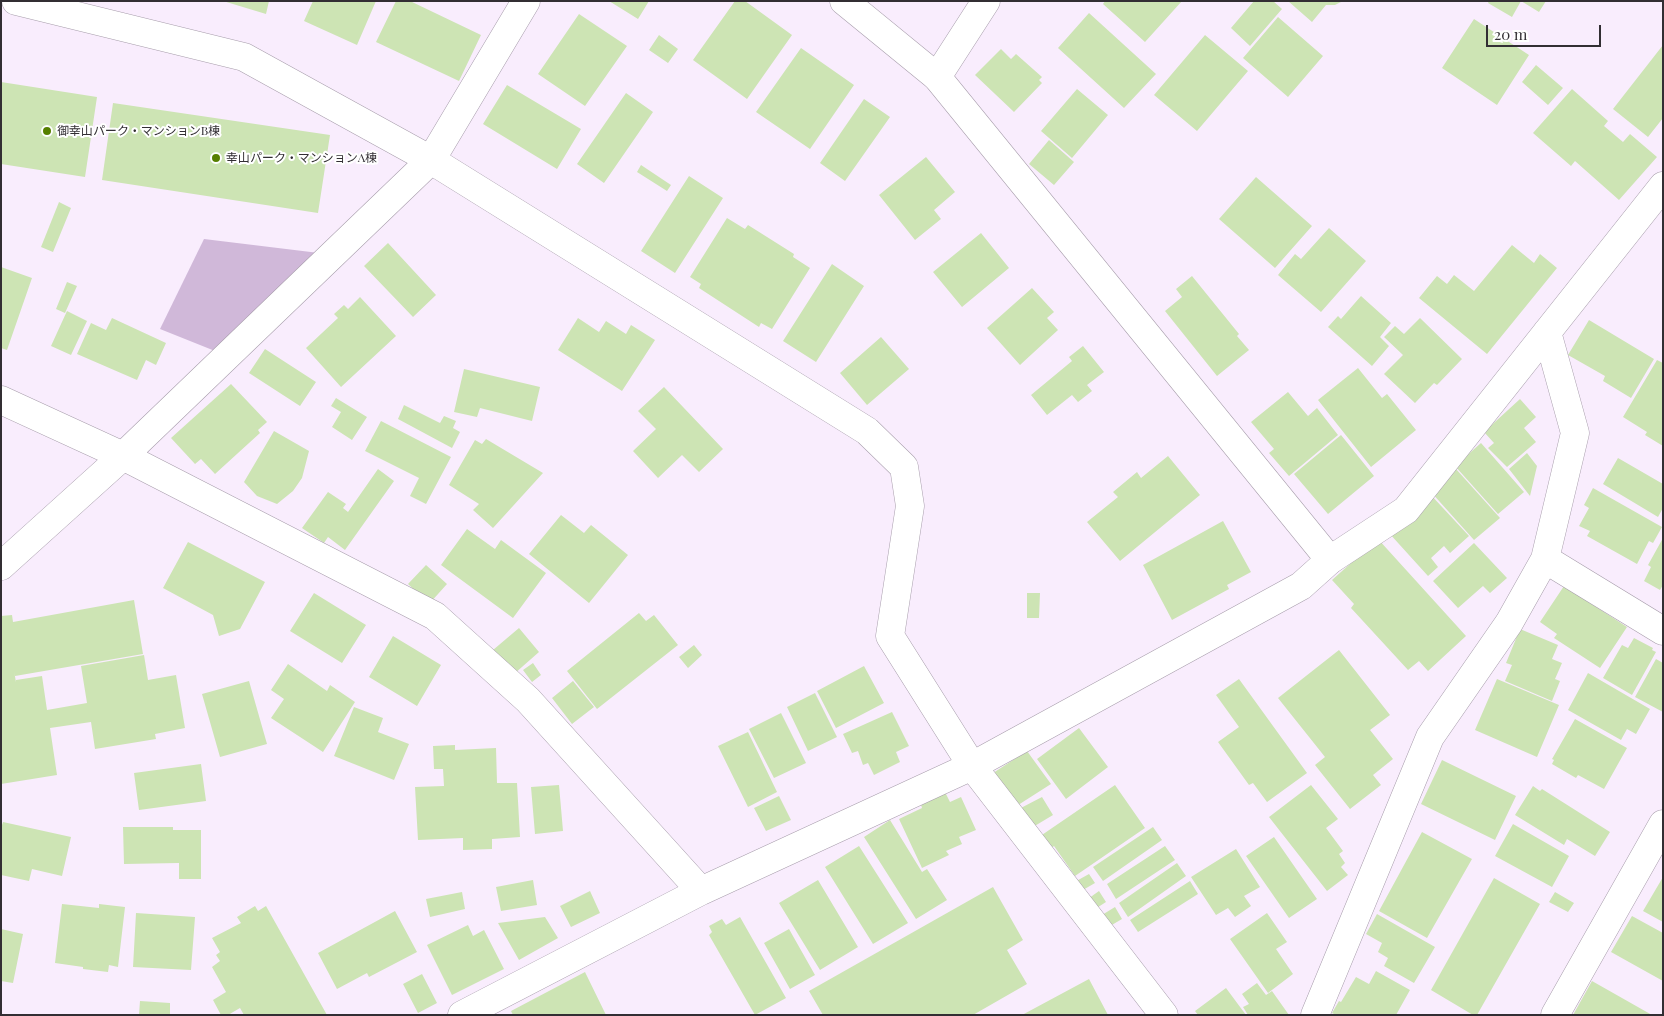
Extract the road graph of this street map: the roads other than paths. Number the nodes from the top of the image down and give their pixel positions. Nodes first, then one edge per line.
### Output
1 (16, 1) edge
2 (526, 1) edge
3 (844, 1) edge
4 (986, 1) edge
5 (938, 77) junction
6 (431, 160) junction
7 (1663, 186) edge
8 (1547, 332) junction
9 (1, 400) edge
10 (123, 456) junction
11 (1545, 559) junction
12 (1330, 560) junction
13 (1, 566) edge
14 (1663, 631) edge
15 (972, 766) junction
16 (1663, 824) edge
17 (701, 891) junction
18 (462, 1015) edge
19 (1164, 1015) edge
20 (1315, 1015) edge
21 (1555, 1015) edge

1 - 6 street
2 - 6 street
3 - 5 street
4 - 5 street
5 - 12 street
6 - 10 street
6 - 15 street
7 - 8 street
8 - 11 street
8 - 12 street
9 - 10 street
10 - 13 street
10 - 17 street
11 - 14 street
11 - 20 street
12 - 15 street
15 - 17 street
15 - 19 street
16 - 21 street
17 - 18 street

